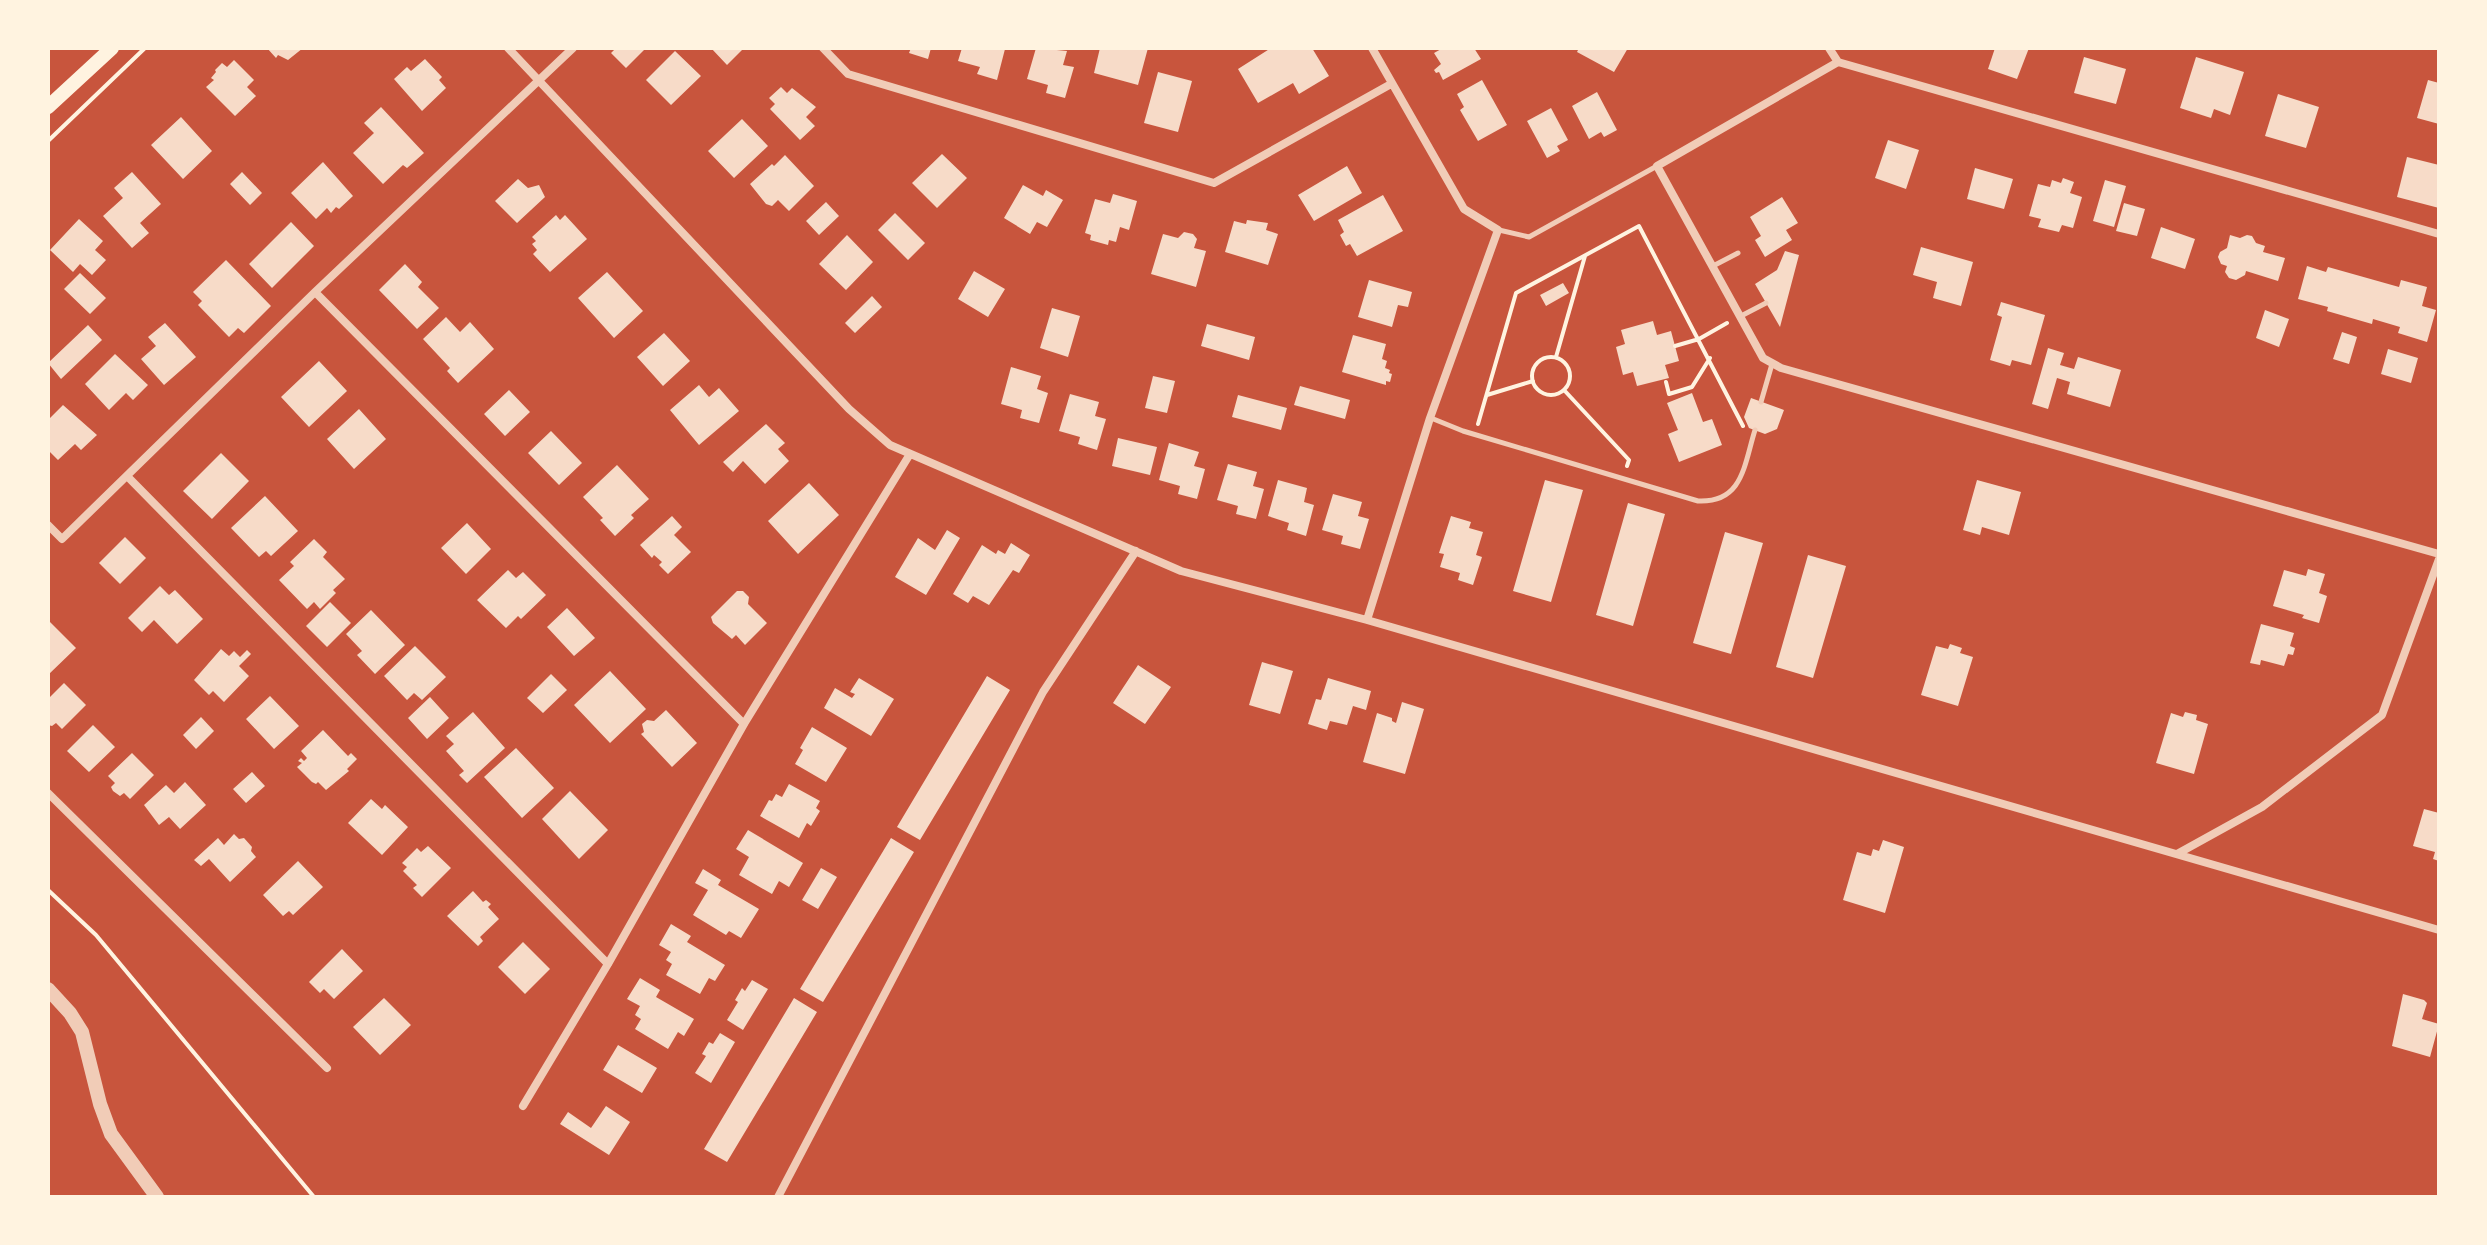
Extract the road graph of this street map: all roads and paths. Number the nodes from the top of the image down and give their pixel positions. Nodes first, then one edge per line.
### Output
1 (112, 48) edge
2 (145, 48) edge
3 (508, 48) edge
4 (573, 48) edge
5 (823, 48) edge
6 (1372, 48) edge
7 (1829, 48) edge
8 (1838, 62) junction
9 (538, 80) junction
10 (1391, 84) junction
11 (48, 107) edge
12 (48, 141) edge
13 (1657, 166) junction
14 (1498, 230) junction
15 (2439, 234) edge
16 (1738, 253) dead end
17 (1586, 255) junction
18 (1713, 266) junction
19 (315, 292) junction
20 (1766, 303) dead end
21 (1740, 317) junction
22 (1699, 339) junction
23 (1675, 346) dead end
24 (1556, 357) junction
25 (1710, 358) junction
26 (1772, 363) junction
27 (1533, 381) junction
28 (1666, 382) dead end
29 (1564, 390) junction
30 (1487, 395) junction
31 (1761, 402) dead end
32 (1430, 418) junction
33 (1755, 430) dead end
34 (1475, 434) junction
35 (1751, 444) junction
36 (910, 454) junction
37 (127, 476) junction
38 (1624, 479) junction
39 (48, 525) edge
40 (1136, 551) junction
41 (2439, 556) edge
42 (1367, 620) junction
43 (744, 724) junction
44 (48, 793) edge
45 (2177, 854) junction
46 (48, 890) edge
47 (2439, 930) edge
48 (608, 964) junction
49 (48, 989) edge
50 (327, 1068) dead end
51 (523, 1106) dead end
52 (157, 1197) edge
53 (314, 1197) edge
54 (778, 1197) edge

1 - 11 main road
2 - 12 path
3 - 9 street
4 - 9 street
5 - 10 street
6 - 10 street
7 - 8 street
8 - 13 street
8 - 15 street
9 - 19 street
9 - 36 street
10 - 14 street
13 - 14 lane
13 - 18 street
14 - 32 street
16 - 18 lane
17 - 22 path
17 - 24 path
17 - 30 path
18 - 21 street
19 - 37 street
19 - 43 street
20 - 21 lane
21 - 22 path
21 - 26 street
22 - 23 path
22 - 25 path
24 - 27 path
24 - 29 path
25 - 28 path
25 - 35 path
26 - 31 lane
26 - 41 street
27 - 29 path
27 - 30 path
29 - 38 path
30 - 34 path
32 - 34 lane
32 - 42 street
33 - 35 lane
34 - 38 lane
35 - 38 lane
36 - 40 street
36 - 43 street
37 - 39 street
37 - 48 street
40 - 42 street
40 - 54 street
41 - 45 street
42 - 45 street
43 - 48 street
44 - 50 street
45 - 47 street
46 - 53 path
48 - 51 street
49 - 52 street

